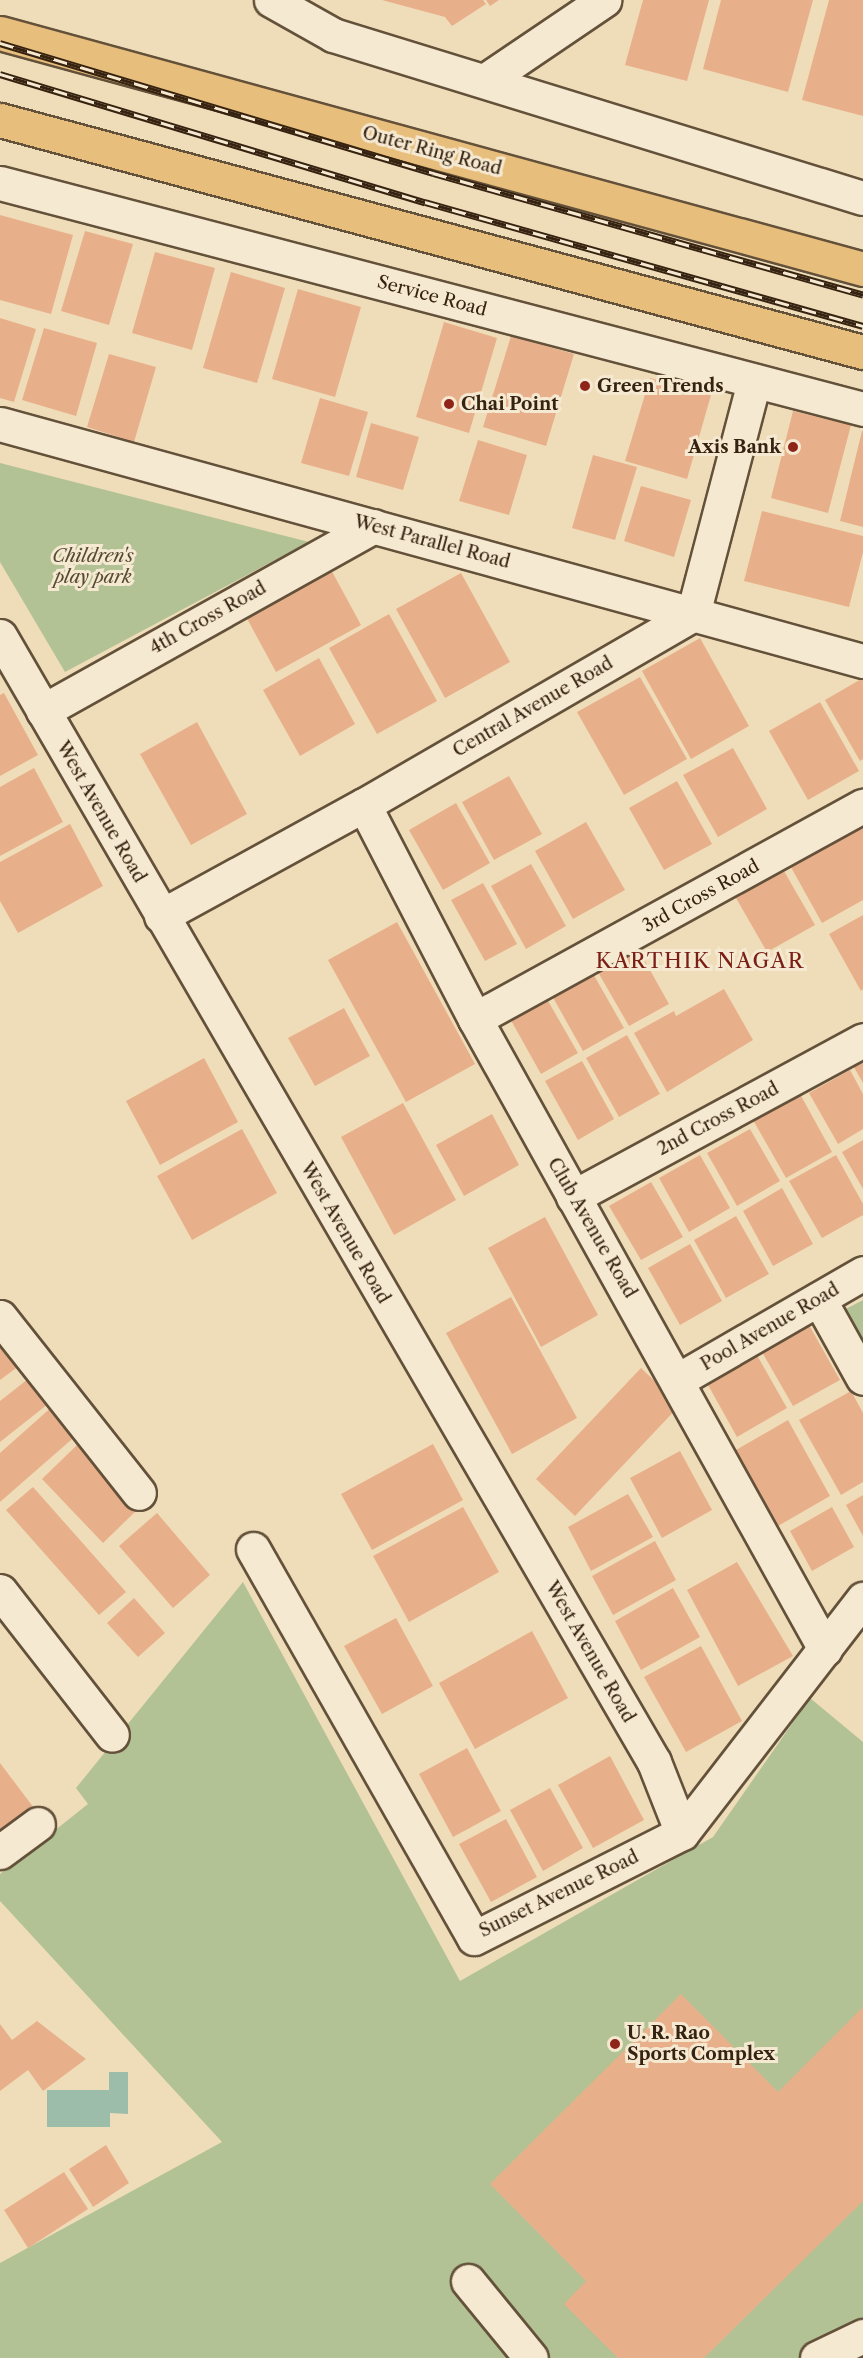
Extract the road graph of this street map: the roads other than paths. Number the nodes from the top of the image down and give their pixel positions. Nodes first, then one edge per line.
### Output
1 (271, 0) edge
2 (604, 0) edge
3 (0, 33) edge
4 (486, 80) junction
5 (0, 120) edge
6 (0, 183) edge
7 (863, 198) edge
8 (863, 268) edge
9 (863, 352) edge
10 (754, 381) junction
11 (863, 409) edge
12 (0, 424) edge
13 (374, 526) junction
14 (693, 615) junction
15 (0, 636) edge
16 (863, 661) edge
17 (43, 711) junction
18 (364, 805) junction
19 (863, 807) edge
20 (161, 916) junction
21 (476, 1019) junction
22 (863, 1040) edge
23 (573, 1197) junction
24 (863, 1274) edge
25 (819, 1299) junction
26 (0, 1317) edge
27 (863, 1378) edge
28 (678, 1380) junction
29 (139, 1493) dead end
30 (253, 1549) dead end
31 (0, 1592) edge
32 (863, 1599) edge
33 (825, 1649) junction
34 (111, 1735) dead end
35 (38, 1824) dead end
36 (682, 1833) junction
37 (0, 1852) edge
38 (468, 2281) dead end
39 (863, 2336) edge
40 (531, 2358) edge
41 (817, 2358) edge

1 - 4 street
2 - 4 street
3 - 8 highway, Outer Ring Road
4 - 7 street
5 - 9 highway
6 - 10 street, Service Road
10 - 11 street, Service Road
10 - 14 street
12 - 13 street, West Parallel Road
13 - 14 street, West Parallel Road
13 - 17 street, 4th Cross Road
14 - 16 street, West Parallel Road
14 - 18 street, Central Avenue Road
15 - 17 street, West Avenue Road
17 - 20 street, West Avenue Road
18 - 20 street, Central Avenue Road
18 - 21 street, Club Avenue Road
19 - 21 street, 3rd Cross Road
20 - 36 street, West Avenue Road
21 - 23 street, Club Avenue Road
22 - 23 street, 2nd Cross Road
23 - 28 street, Club Avenue Road
24 - 25 street, Pool Avenue Road
25 - 27 street
25 - 28 street, Pool Avenue Road
26 - 29 street
28 - 33 street, Club Avenue Road
30 - 36 street, Sunset Avenue Road
31 - 34 street
32 - 33 street, Sunset Avenue Road
33 - 36 street, Sunset Avenue Road
35 - 37 street
38 - 40 street
39 - 41 street

